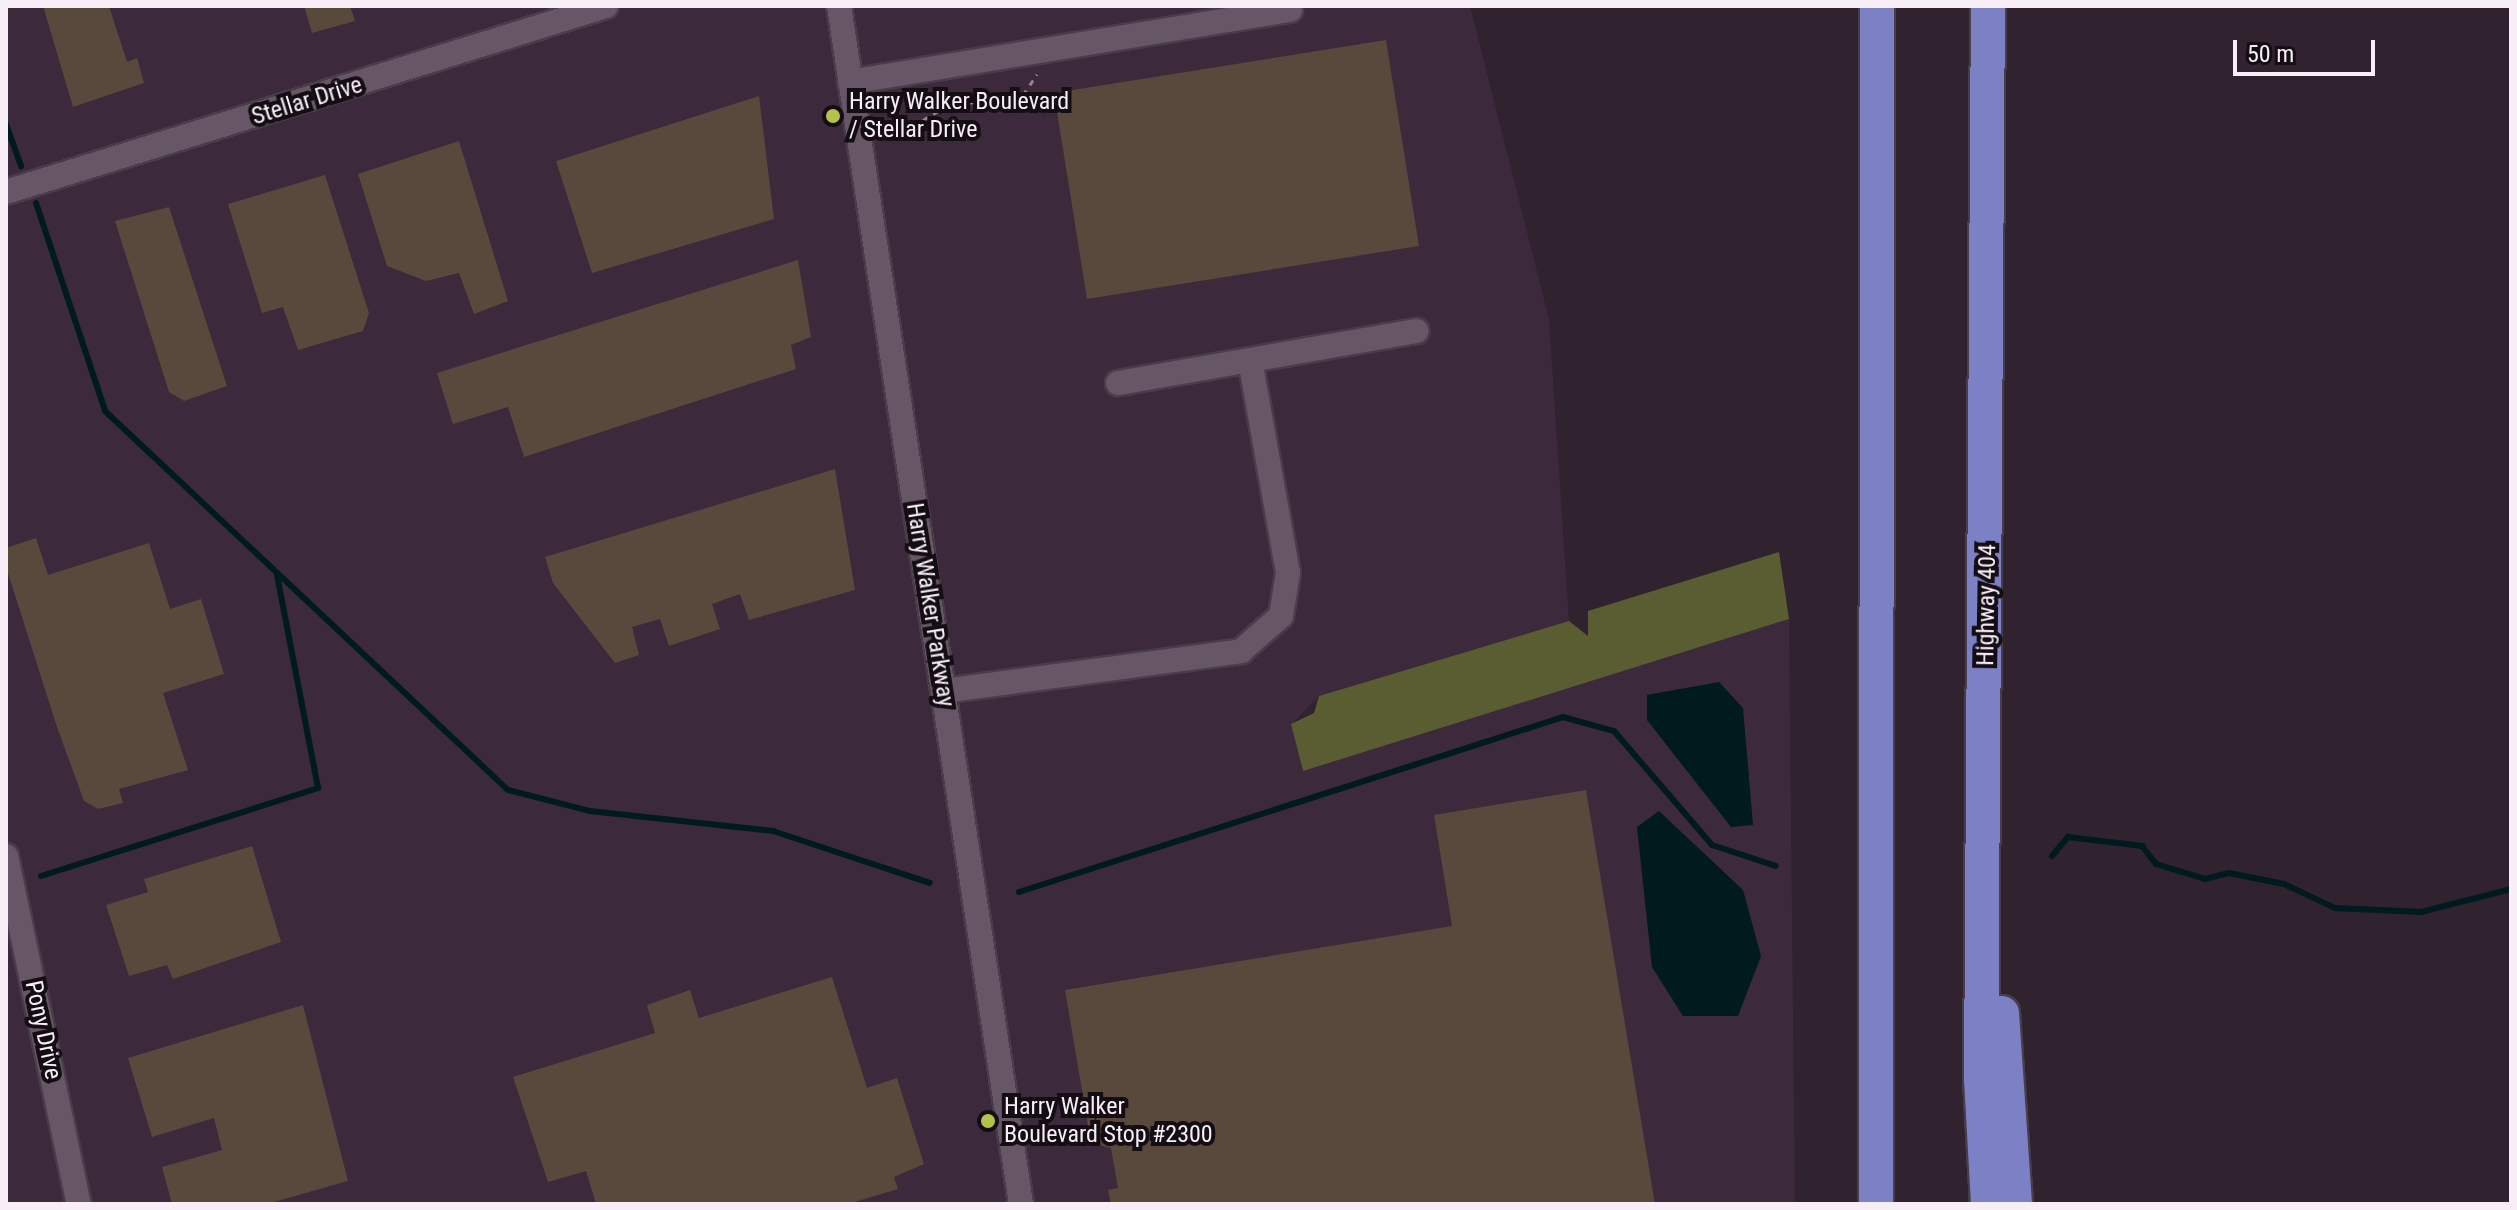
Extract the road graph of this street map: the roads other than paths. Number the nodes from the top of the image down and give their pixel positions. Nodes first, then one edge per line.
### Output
1 (606, 6) edge
2 (839, 6) edge
3 (1877, 6) edge
4 (1988, 6) edge
5 (1290, 10) dead end
6 (850, 82) junction
7 (6, 192) edge
8 (1416, 331) dead end
9 (1250, 360) junction
10 (1118, 383) dead end
11 (943, 691) junction
12 (6, 856) edge
13 (1984, 923) junction
14 (79, 1204) edge
15 (1021, 1204) edge
16 (1876, 1204) edge
17 (1988, 1204) edge
18 (2015, 1204) edge

1 - 7 street, Stellar Drive
2 - 6 street, Harry Walker Parkway
3 - 16 highway
4 - 13 highway, Highway 404
5 - 6 street
6 - 11 street, Harry Walker Parkway
8 - 9 street
9 - 10 street
9 - 11 street
11 - 15 street, Harry Walker Parkway
12 - 14 street, Pony Drive
13 - 17 highway, Highway 404
13 - 18 highway

